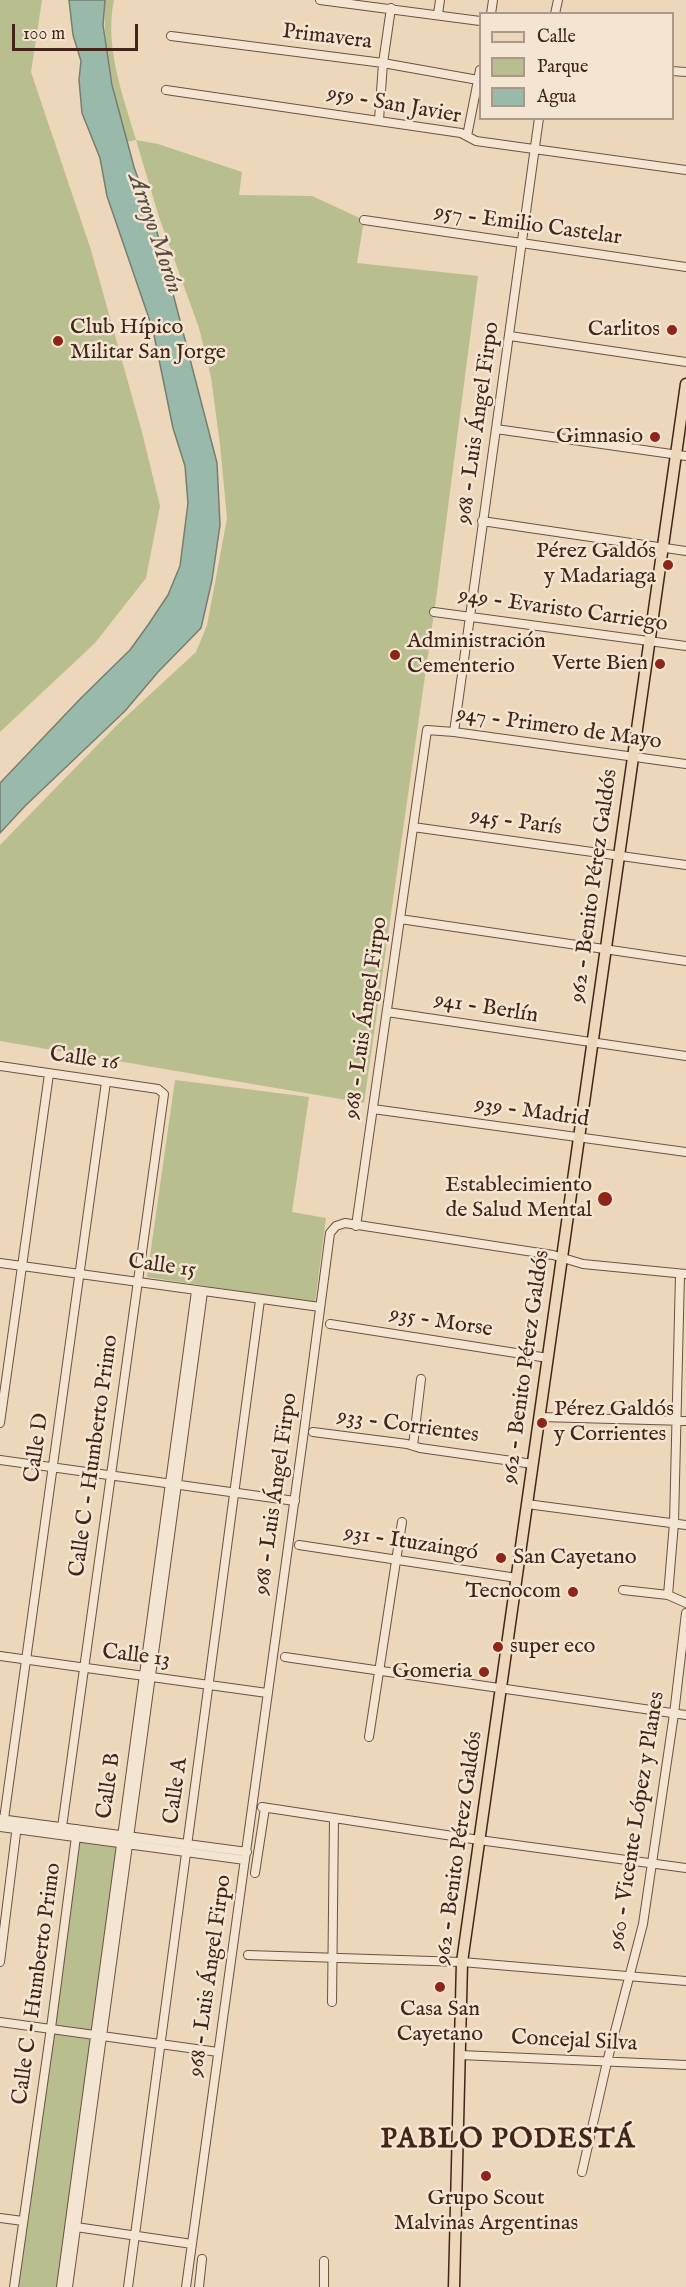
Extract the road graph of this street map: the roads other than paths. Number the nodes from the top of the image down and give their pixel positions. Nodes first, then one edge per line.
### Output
1 (320, 0) edge
2 (440, 0) edge
3 (391, 8) junction
4 (438, 14) junction
5 (479, 21) edge
6 (171, 36) dead end
7 (383, 63) junction
8 (479, 75) edge
9 (478, 80) junction
10 (166, 90) dead end
11 (379, 120) junction
12 (539, 120) edge
13 (467, 136) junction
14 (535, 150) junction
15 (686, 170) edge
16 (364, 220) dead end
17 (523, 243) junction
18 (686, 267) edge
19 (510, 336) junction
20 (686, 362) edge
21 (686, 384) edge
22 (496, 429) junction
23 (681, 455) edge
24 (482, 521) junction
25 (662, 548) junction
26 (686, 551) edge
27 (434, 612) dead end
28 (469, 617) junction
29 (649, 640) junction
30 (686, 646) edge
31 (427, 730) joint
32 (454, 732) junction
33 (632, 756) junction
34 (686, 764) edge
35 (412, 827) junction
36 (618, 855) junction
37 (686, 865) edge
38 (400, 919) junction
39 (605, 950) junction
40 (686, 961) edge
41 (387, 1012) junction
42 (592, 1044) junction
43 (686, 1056) edge
44 (0, 1066) edge
45 (49, 1074) junction
46 (106, 1082) junction
47 (162, 1091) joint
48 (373, 1109) junction
49 (579, 1138) junction
50 (686, 1152) edge
51 (356, 1226) junction
52 (562, 1259) junction
53 (0, 1263) edge
54 (22, 1266) junction
55 (80, 1274) junction
56 (683, 1274) edge
57 (138, 1282) junction
58 (200, 1291) junction
59 (260, 1300) junction
60 (320, 1307) junction
61 (330, 1324) dead end
62 (548, 1358) junction
63 (421, 1379) dead end
64 (540, 1417) junction
65 (676, 1421) junction
66 (686, 1421) edge
67 (0, 1424) edge
68 (314, 1432) dead end
69 (413, 1446) junction
70 (0, 1460) edge
71 (533, 1464) junction
72 (53, 1466) junction
73 (111, 1474) junction
74 (174, 1483) junction
75 (235, 1492) junction
76 (295, 1501) junction
77 (527, 1504) junction
78 (402, 1522) dead end
79 (674, 1523) junction
80 (686, 1525) edge
81 (299, 1545) dead end
82 (397, 1561) junction
83 (517, 1578) junction
84 (623, 1590) dead end
85 (668, 1595) junction
86 (686, 1603) edge
87 (686, 1613) edge
88 (0, 1656) edge
89 (285, 1657) dead end
90 (27, 1661) junction
91 (83, 1669) junction
92 (379, 1672) junction
93 (148, 1676) junction
94 (209, 1685) junction
95 (501, 1689) junction
96 (267, 1693) junction
97 (674, 1714) junction
98 (686, 1715) edge
99 (369, 1737) dead end
100 (334, 1818) junction
101 (1, 1822) edge
102 (17, 1825) junction
103 (62, 1827) junction
104 (76, 1832) junction
105 (125, 1839) junction
106 (479, 1840) junction
107 (187, 1847) junction
108 (246, 1856) junction
109 (651, 1863) junction
110 (686, 1868) edge
111 (255, 1873) dead end
112 (248, 1955) dead end
113 (333, 1958) junction
114 (0, 1962) edge
115 (462, 1962) junction
116 (629, 1977) junction
117 (686, 1981) edge
118 (332, 2002) dead end
119 (0, 2022) edge
120 (51, 2028) junction
121 (98, 2035) junction
122 (159, 2043) junction
123 (218, 2052) junction
124 (460, 2055) junction
125 (607, 2062) junction
126 (686, 2065) edge
127 (582, 2172) dead end
128 (0, 2218) edge
129 (23, 2222) junction
130 (76, 2227) junction
131 (135, 2235) junction
132 (192, 2244) junction
133 (202, 2259) dead end
134 (324, 2261) dead end
135 (14, 2287) edge
136 (61, 2287) edge
137 (68, 2287) edge
138 (128, 2287) edge
139 (186, 2287) edge
140 (199, 2287) edge
141 (324, 2287) edge
142 (454, 2287) edge

1 - 3 street
2 - 4 street
3 - 4 street
3 - 7 street
4 - 5 street
6 - 7 street, Primavera
7 - 9 street, Primavera
7 - 11 street
8 - 9 street
9 - 13 street
10 - 11 street, 959 - San Javier
11 - 13 street, 959 - San Javier
12 - 14 street, 968 - Luis Ángel Firpo
13 - 14 street, 959 - San Javier
14 - 15 street, 959 - San Javier
14 - 17 street, 968 - Luis Ángel Firpo
16 - 17 street, 957 - Emilio Castelar
17 - 18 street, 957 - Emilio Castelar
17 - 19 street, 968 - Luis Ángel Firpo
19 - 20 street
19 - 22 street, 968 - Luis Ángel Firpo
21 - 23 main road, 962 - Benito Pérez Galdós
22 - 23 street
22 - 24 street, 968 - Luis Ángel Firpo
23 - 25 main road, 962 - Benito Pérez Galdós
24 - 25 street
24 - 28 street, 968 - Luis Ángel Firpo
25 - 26 street
25 - 29 main road, 962 - Benito Pérez Galdós
27 - 28 street, 949 - Evaristo Carriego
28 - 29 street, 949 - Evaristo Carriego
28 - 32 street, 968 - Luis Ángel Firpo
29 - 30 street, 949 - Evaristo Carriego
29 - 33 main road, 962 - Benito Pérez Galdós
31 - 32 street, 947 - Primero de Mayo
31 - 35 street, 968 - Luis Ángel Firpo
32 - 33 street, 947 - Primero de Mayo
33 - 34 street, 947 - Primero de Mayo
33 - 36 main road, 962 - Benito Pérez Galdós
35 - 36 street, 945 - París
35 - 38 street, 968 - Luis Ángel Firpo
36 - 37 street, 945 - París
36 - 39 main road, 962 - Benito Pérez Galdós
38 - 39 street
38 - 41 street, 968 - Luis Ángel Firpo
39 - 40 street
39 - 42 main road, 962 - Benito Pérez Galdós
41 - 42 street, 941 - Berlín
41 - 48 street, 968 - Luis Ángel Firpo
42 - 43 street, 941 - Berlín
42 - 49 main road, 962 - Benito Pérez Galdós
44 - 45 street, Calle 16
45 - 46 street, Calle 16
45 - 54 street
46 - 47 street, Calle 16
46 - 55 street, Calle D
47 - 57 street, Calle C - Humberto Primo
48 - 49 street, 939 - Madrid
48 - 51 street, 968 - Luis Ángel Firpo
49 - 50 street, 939 - Madrid
49 - 52 main road, 962 - Benito Pérez Galdós
51 - 52 street
51 - 60 street, 968 - Luis Ángel Firpo
52 - 56 street
52 - 62 main road, 962 - Benito Pérez Galdós
53 - 54 street, Calle 15
54 - 55 street, Calle 15
54 - 67 street
55 - 57 street, Calle 15
55 - 72 street, Calle D
56 - 65 street
57 - 58 street, Calle 15
57 - 73 street, Calle C - Humberto Primo
58 - 59 street, Calle 15
58 - 74 street, Calle B
59 - 60 street, Calle 15
59 - 75 street, Calle A
60 - 76 street, 968 - Luis Ángel Firpo
61 - 62 street, 935 - Morse
62 - 64 main road, 962 - Benito Pérez Galdós
63 - 69 street
64 - 65 street
64 - 71 main road, 962 - Benito Pérez Galdós
65 - 66 street
65 - 79 street
68 - 69 street, 933 - Corrientes
69 - 71 street, 933 - Corrientes
70 - 72 street
71 - 77 main road, 962 - Benito Pérez Galdós
72 - 73 street
72 - 90 street, Calle D
73 - 74 street
73 - 91 street, Calle C - Humberto Primo
74 - 75 street
74 - 93 street, Calle B
75 - 76 street
75 - 94 street, Calle A
76 - 96 street, 968 - Luis Ángel Firpo
77 - 79 street
77 - 83 main road, 962 - Benito Pérez Galdós
78 - 82 street
79 - 80 street
79 - 85 street
81 - 82 street, 931 - Ituzaingó
82 - 83 street, 931 - Ituzaingó
82 - 92 street
83 - 95 main road, 962 - Benito Pérez Galdós
84 - 85 street
85 - 86 street
87 - 97 street, 960 - Vicente López y Planes
88 - 90 street, Calle 13
89 - 92 street
90 - 91 street, Calle 13
90 - 101 street, Calle D
91 - 93 street, Calle 13
91 - 103 street, Calle C - Humberto Primo
92 - 95 street
92 - 99 street
93 - 94 street, Calle 13
93 - 105 street, Calle B
94 - 96 street, Calle 13
94 - 107 street, Calle A
95 - 97 street
95 - 106 main road, 962 - Benito Pérez Galdós
96 - 108 street, 968 - Luis Ángel Firpo
97 - 98 street
97 - 109 street, 960 - Vicente López y Planes
100 - 106 street
100 - 111 street
100 - 113 street
101 - 102 street
102 - 103 street
102 - 104 street
102 - 114 street
103 - 104 street
104 - 105 street
104 - 120 street, Calle C - Humberto Primo
105 - 107 street
105 - 121 street, Calle B
106 - 109 street
106 - 115 main road, 962 - Benito Pérez Galdós
107 - 108 street
107 - 122 street, Calle A
108 - 123 street, 968 - Luis Ángel Firpo
109 - 110 street
109 - 116 street, 960 - Vicente López y Planes
112 - 113 street
113 - 115 street
113 - 118 street
115 - 116 street
115 - 124 main road, 962 - Benito Pérez Galdós
116 - 117 street
116 - 125 street, 960 - Vicente López y Planes
119 - 120 street
120 - 121 street
120 - 129 street, Calle C - Humberto Primo
121 - 122 street
121 - 130 street, Calle B
121 - 136 street, Calle B
122 - 123 street
122 - 131 street, Calle A
123 - 132 street, 968 - Luis Ángel Firpo
124 - 125 street, Concejal Silva
124 - 142 main road, 962 - Benito Pérez Galdós
125 - 126 street, Concejal Silva
125 - 127 street, 960 - Vicente López y Planes
128 - 129 street
129 - 135 street, Calle C - Humberto Primo
130 - 131 street
130 - 137 street, Calle B
131 - 132 street
131 - 138 street, Calle A
132 - 139 street, 968 - Luis Ángel Firpo
133 - 140 street
134 - 141 street

